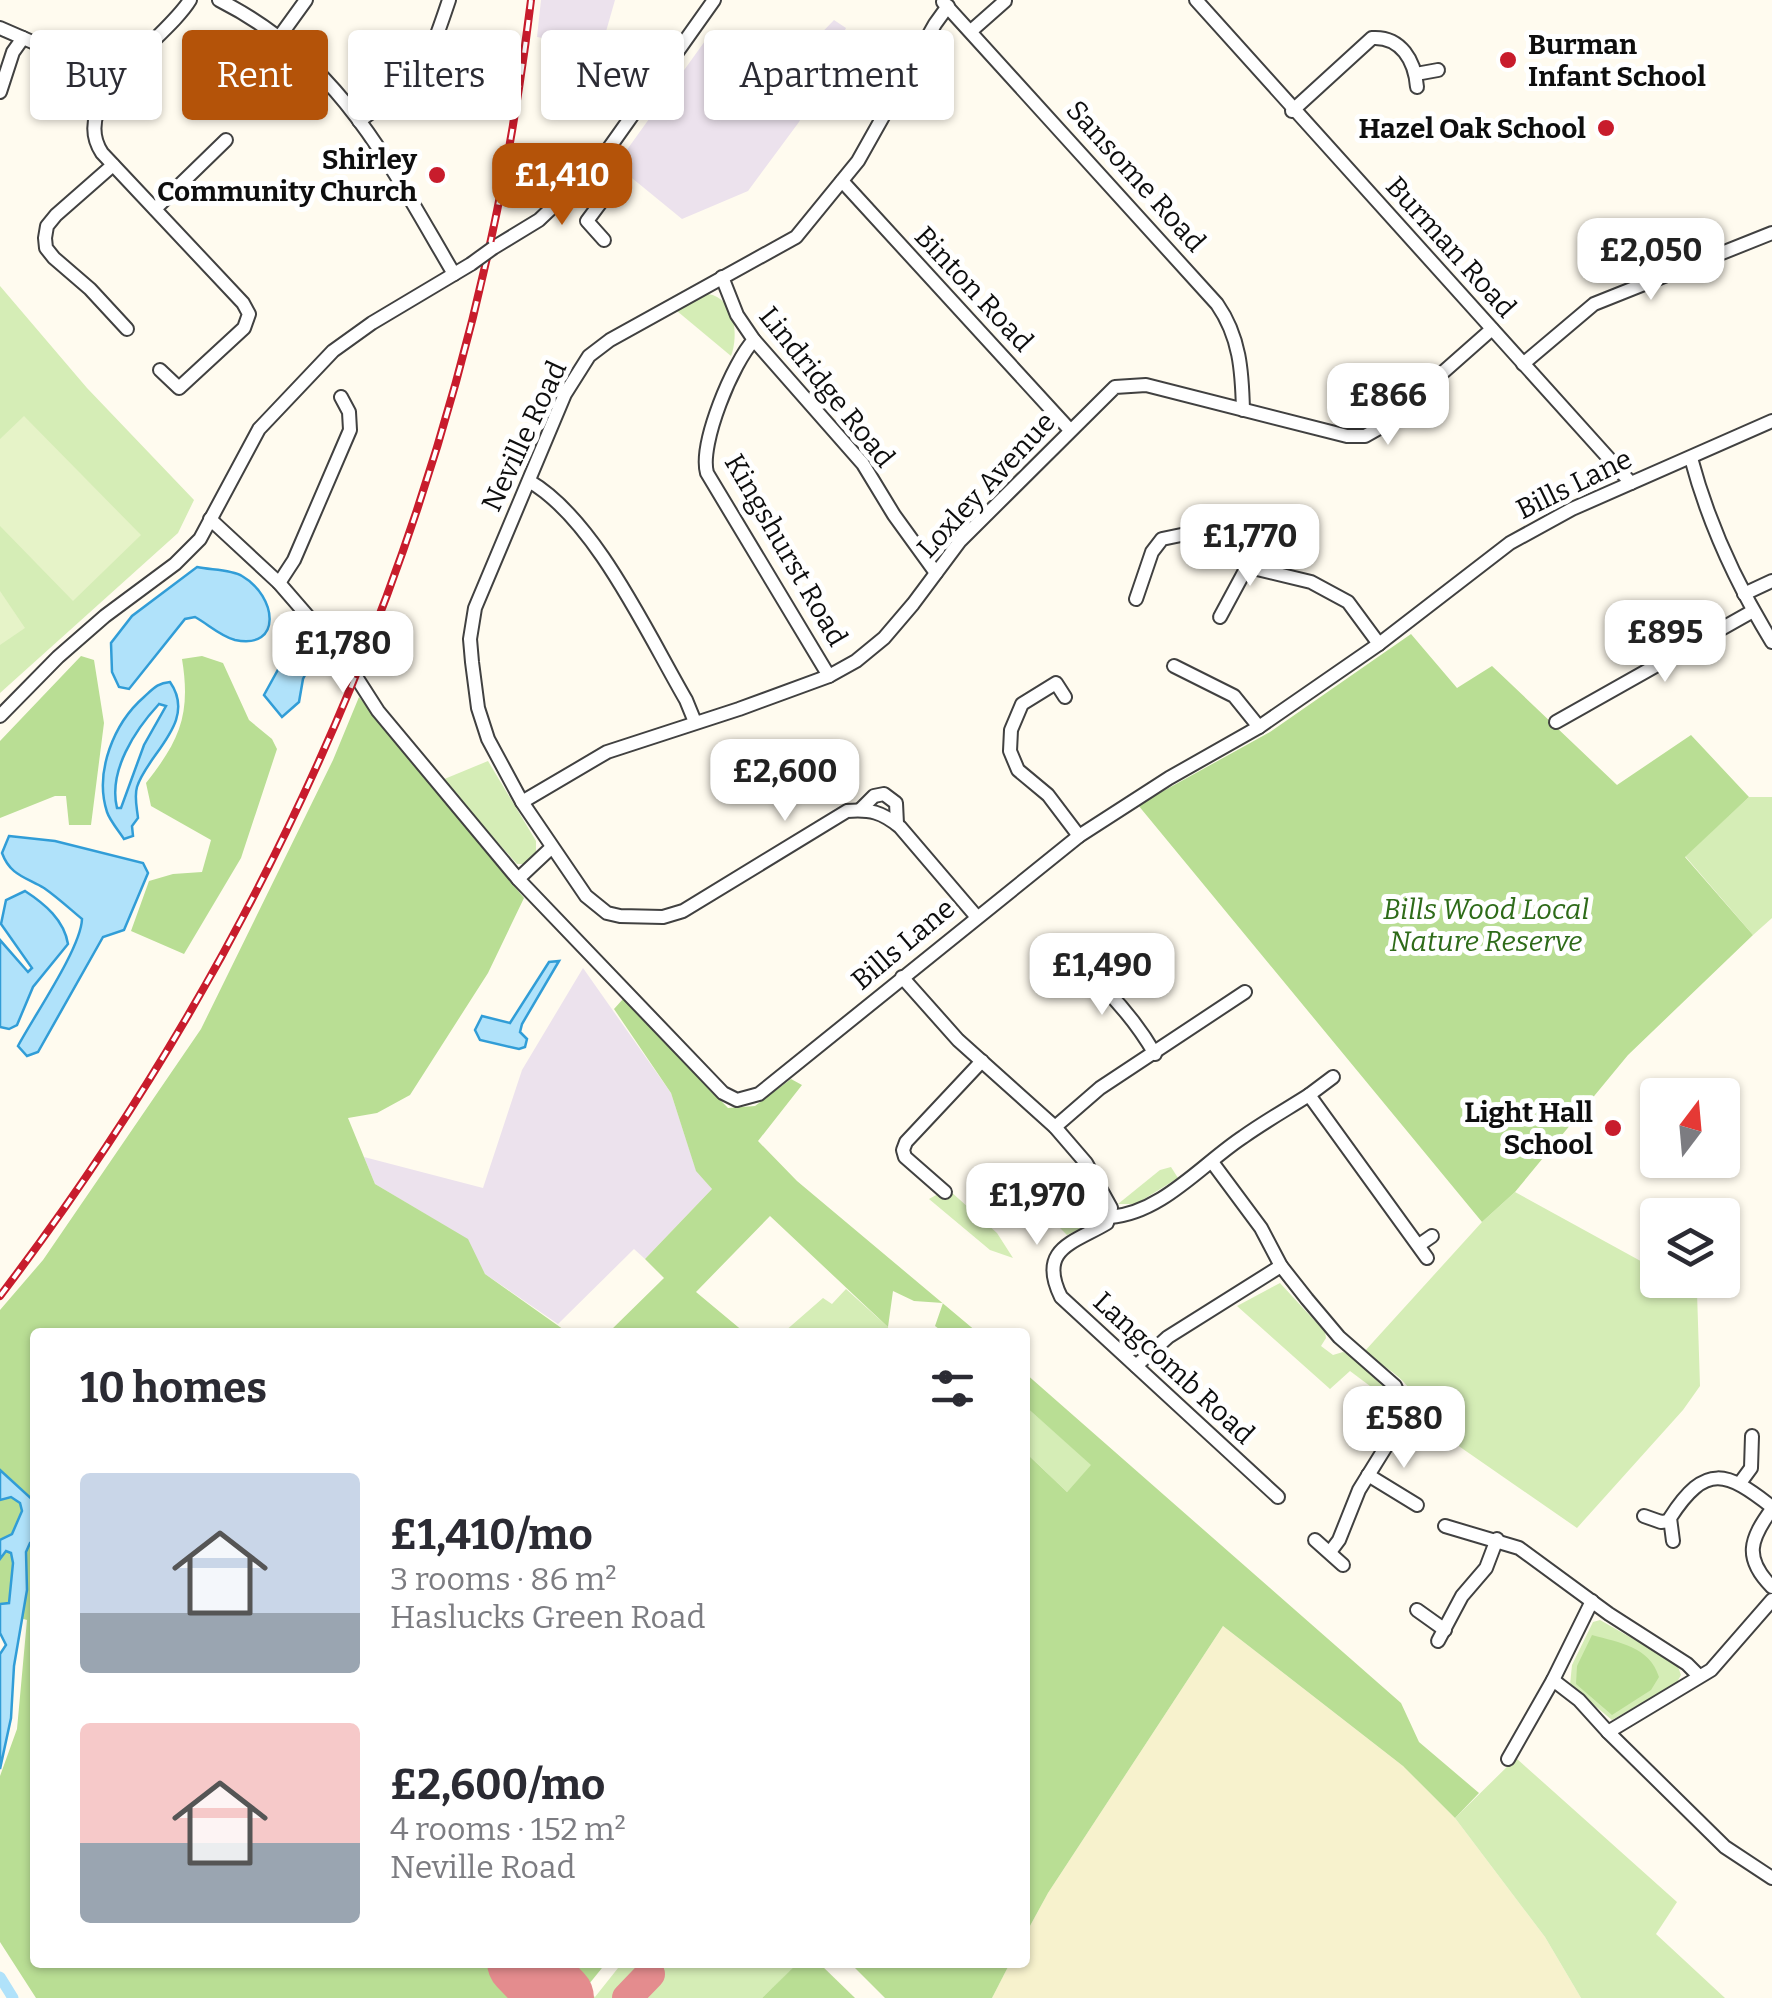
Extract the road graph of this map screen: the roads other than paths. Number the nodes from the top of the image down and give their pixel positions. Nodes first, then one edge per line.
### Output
1 (190, 0) edge
2 (219, 0) edge
3 (306, 0) edge
4 (449, 0) edge
5 (714, 0) edge
6 (1004, 0) edge
7 (1196, 0) edge
8 (945, 3) edge
9 (0, 28) edge
10 (270, 30) edge
11 (284, 30) edge
12 (971, 31) junction
13 (162, 34) edge
14 (23, 38) junction
15 (30, 41) edge
16 (1438, 70) dead end
17 (328, 81) edge
18 (0, 92) edge
19 (1292, 111) junction
20 (97, 120) edge
21 (359, 121) junction
22 (204, 139) dead end
23 (226, 140) dead end
24 (215, 151) junction
25 (113, 165) junction
26 (597, 165) junction
27 (842, 181) junction
28 (155, 209) junction
29 (1772, 234) edge
30 (604, 240) dead end
31 (454, 274) junction
32 (722, 277) junction
33 (127, 329) dead end
34 (1492, 330) junction
35 (754, 340) junction
36 (1523, 364) junction
37 (160, 370) dead end
38 (340, 396) dead end
39 (1243, 410) junction
40 (1772, 421) edge
41 (1070, 430) junction
42 (1691, 458) junction
43 (529, 481) junction
44 (1631, 483) junction
45 (210, 519) junction
46 (1248, 565) junction
47 (936, 572) junction
48 (1145, 572) junction
49 (1159, 578) dead end
50 (1772, 581) edge
51 (279, 583) junction
52 (1216, 591) dead end
53 (1744, 594) junction
54 (1136, 599) dead end
55 (1230, 599) junction
56 (1753, 612) junction
57 (1220, 617) dead end
58 (1772, 642) edge
59 (1379, 644) junction
60 (1174, 666) dead end
61 (829, 676) junction
62 (1065, 697) dead end
63 (0, 716) edge
64 (695, 722) junction
65 (1556, 722) dead end
66 (1260, 727) junction
67 (522, 802) junction
68 (1078, 836) junction
69 (551, 848) junction
70 (518, 879) junction
71 (976, 916) junction
72 (1094, 958) dead end
73 (902, 977) junction
74 (1226, 987) dead end
75 (1155, 1054) junction
76 (982, 1061) junction
77 (1333, 1077) dead end
78 (1309, 1095) junction
79 (1055, 1127) junction
80 (1212, 1162) junction
81 (936, 1190) dead end
82 (1110, 1217) junction
83 (1432, 1236) dead end
84 (1419, 1245) junction
85 (1427, 1258) dead end
86 (1282, 1266) junction
87 (1339, 1337) junction
88 (1328, 1348) dead end
89 (1136, 1366) junction
90 (1752, 1436) dead end
91 (1276, 1473) dead end
92 (1368, 1474) junction
93 (1740, 1482) junction
94 (1264, 1485) junction
95 (1278, 1497) dead end
96 (1417, 1504) dead end
97 (1772, 1508) edge
98 (1644, 1516) dead end
99 (1670, 1521) junction
100 (1445, 1526) dead end
101 (1315, 1540) dead end
102 (1497, 1540) junction
103 (1674, 1542) dead end
104 (1330, 1552) junction
105 (1344, 1565) dead end
106 (1772, 1587) edge
107 (1772, 1600) edge
108 (1592, 1601) junction
109 (1417, 1610) dead end
110 (1700, 1676) junction
111 (1552, 1680) junction
112 (1608, 1732) junction
113 (1508, 1759) dead end
114 (1772, 1878) edge

1 - 13 street
2 - 10 street
3 - 11 street
4 - 21 street
5 - 26 street
6 - 12 street
7 - 19 street, Burman Road
8 - 12 street, Sansome Road
8 - 27 street, Neville Road
9 - 14 street
12 - 39 street, Sansome Road
14 - 15 street
14 - 18 street
16 - 19 street
17 - 21 street
19 - 34 street, Burman Road
20 - 25 street
21 - 31 street
22 - 24 street
23 - 24 street
24 - 28 street
25 - 28 street
25 - 33 street
26 - 30 street
26 - 31 street, bridge
27 - 32 street, Neville Road
27 - 41 street, Binton Road
28 - 37 street
29 - 36 street
31 - 45 street
32 - 35 street, Lindridge Road
32 - 43 street, Neville Road
34 - 36 street, Burman Road
34 - 39 street, Loxley Avenue
35 - 47 street, Lindridge Road
35 - 61 street, Kingshurst Road
36 - 44 street, Burman Road
38 - 51 street
39 - 41 street, Loxley Avenue
40 - 42 street, Bills Lane
41 - 47 street, Loxley Avenue
42 - 44 street, Bills Lane
42 - 53 street
43 - 64 street
43 - 67 street, Neville Road
44 - 59 street, Bills Lane
45 - 51 street, Bills Lane
45 - 63 street
46 - 48 street
46 - 55 street
46 - 59 street
47 - 61 street, Loxley Avenue
48 - 49 street
48 - 54 street
50 - 53 street
51 - 70 street, Bills Lane
52 - 55 street
53 - 56 street
55 - 57 street
56 - 58 street
56 - 65 street
59 - 66 street, Bills Lane
60 - 66 street
61 - 64 street, Loxley Avenue
62 - 68 street
64 - 67 street, Loxley Avenue
66 - 68 street, Bills Lane
67 - 69 street, Neville Road
68 - 71 street, Bills Lane
69 - 70 street
69 - 71 street, Neville Road
70 - 73 street, Bills Lane
71 - 73 street, Bills Lane
72 - 75 street
73 - 76 street
74 - 75 street
75 - 79 street
76 - 79 street
76 - 81 street
77 - 78 street
78 - 80 street
78 - 84 street
79 - 82 street
80 - 82 street
80 - 86 street
82 - 89 street, Langcomb Road
83 - 84 street
84 - 85 street
86 - 87 street
86 - 89 street
87 - 88 street
87 - 92 street
89 - 94 street, Langcomb Road
90 - 93 street
91 - 94 street
92 - 96 street
92 - 104 street
93 - 97 street
93 - 99 street
94 - 95 street, Langcomb Road
97 - 106 street
98 - 99 street
99 - 103 street
100 - 102 street
101 - 104 street
102 - 108 street
102 - 109 street
104 - 105 street
107 - 110 street
108 - 110 street
108 - 111 street
110 - 112 street
111 - 112 street
111 - 113 street
112 - 114 street

